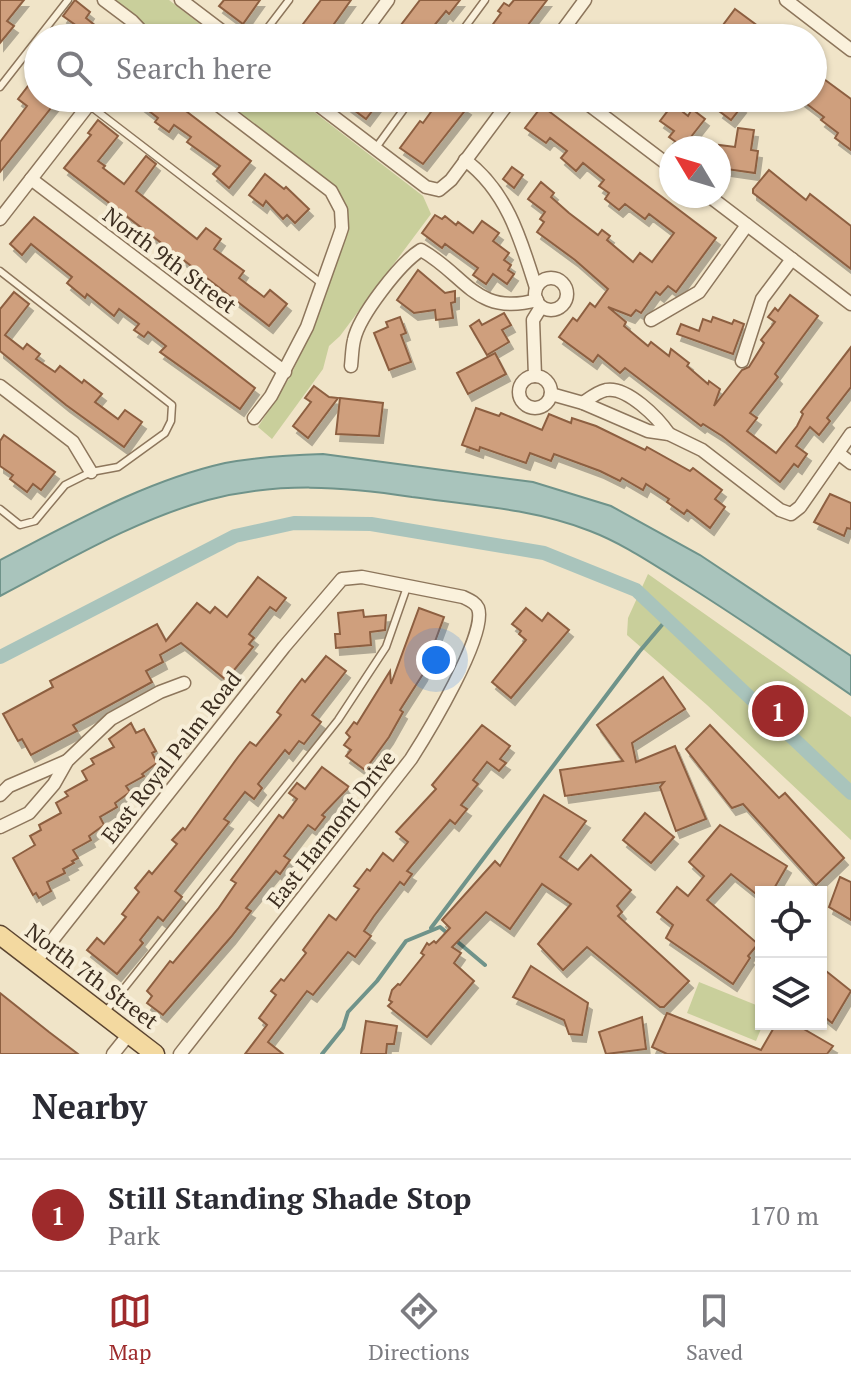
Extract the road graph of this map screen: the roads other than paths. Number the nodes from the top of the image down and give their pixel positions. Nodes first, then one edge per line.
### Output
1 (68, 0) edge
2 (104, 0) edge
3 (289, 0) edge
4 (388, 0) edge
5 (485, 0) edge
6 (585, 0) edge
7 (786, 0) edge
8 (187, 2) edge
9 (49, 24) edge
10 (131, 24) edge
11 (214, 24) edge
12 (271, 24) edge
13 (370, 24) edge
14 (467, 24) edge
15 (567, 24) edge
16 (817, 24) edge
17 (827, 32) edge
18 (851, 50) edge
19 (24, 56) edge
20 (0, 87) edge
21 (83, 112) edge
22 (106, 112) edge
23 (227, 112) edge
24 (329, 112) edge
25 (402, 112) edge
26 (501, 112) edge
27 (598, 112) edge
28 (375, 149) junction
29 (659, 158) edge
30 (465, 160) junction
31 (31, 179) junction
32 (725, 208) edge
33 (0, 219) edge
34 (747, 225) junction
35 (792, 259) junction
36 (0, 271) edge
37 (321, 283) junction
38 (538, 298) junction
39 (851, 304) edge
40 (651, 320) dead end
41 (742, 361) dead end
42 (351, 366) dead end
43 (285, 372) junction
44 (535, 376) junction
45 (0, 386) edge
46 (551, 394) junction
47 (583, 403) junction
48 (254, 418) dead end
49 (669, 434) junction
50 (851, 434) edge
51 (838, 453) junction
52 (851, 463) edge
53 (91, 472) junction
54 (1, 510) edge
55 (407, 587) junction
56 (184, 683) dead end
57 (67, 761) junction
58 (0, 795) edge
59 (0, 827) edge
60 (1, 938) edge
61 (35, 962) junction
62 (103, 1014) junction
63 (129, 1034) junction
64 (113, 1054) edge
65 (155, 1054) edge
66 (180, 1054) edge

1 - 9 lane
2 - 10 street
3 - 12 lane
4 - 13 street
5 - 14 lane
6 - 15 street
7 - 16 street
8 - 11 street
17 - 18 street
19 - 20 lane
21 - 31 street
22 - 37 lane
23 - 37 street
24 - 28 street
25 - 28 lane
26 - 30 street
27 - 29 street
28 - 30 street
30 - 38 street
31 - 33 street
31 - 43 street, North 9th Street
32 - 34 street
34 - 35 street
34 - 40 street
35 - 39 street
35 - 41 street
36 - 53 lane
37 - 43 street
38 - 42 street
38 - 44 street
43 - 48 street
44 - 46 street
44 - 46 street
45 - 53 street
46 - 47 street
47 - 49 street
47 - 49 street
49 - 51 street
50 - 51 street
51 - 52 street
53 - 54 lane
55 - 61 street, East Royal Palm Road
55 - 62 lane
55 - 66 street, East Harmont Drive
56 - 57 street
57 - 58 street
57 - 59 street
60 - 61 main road, North 7th Street
61 - 62 main road, North 7th Street
62 - 63 main road, North 7th Street
63 - 64 street
63 - 65 main road, North 7th Street

